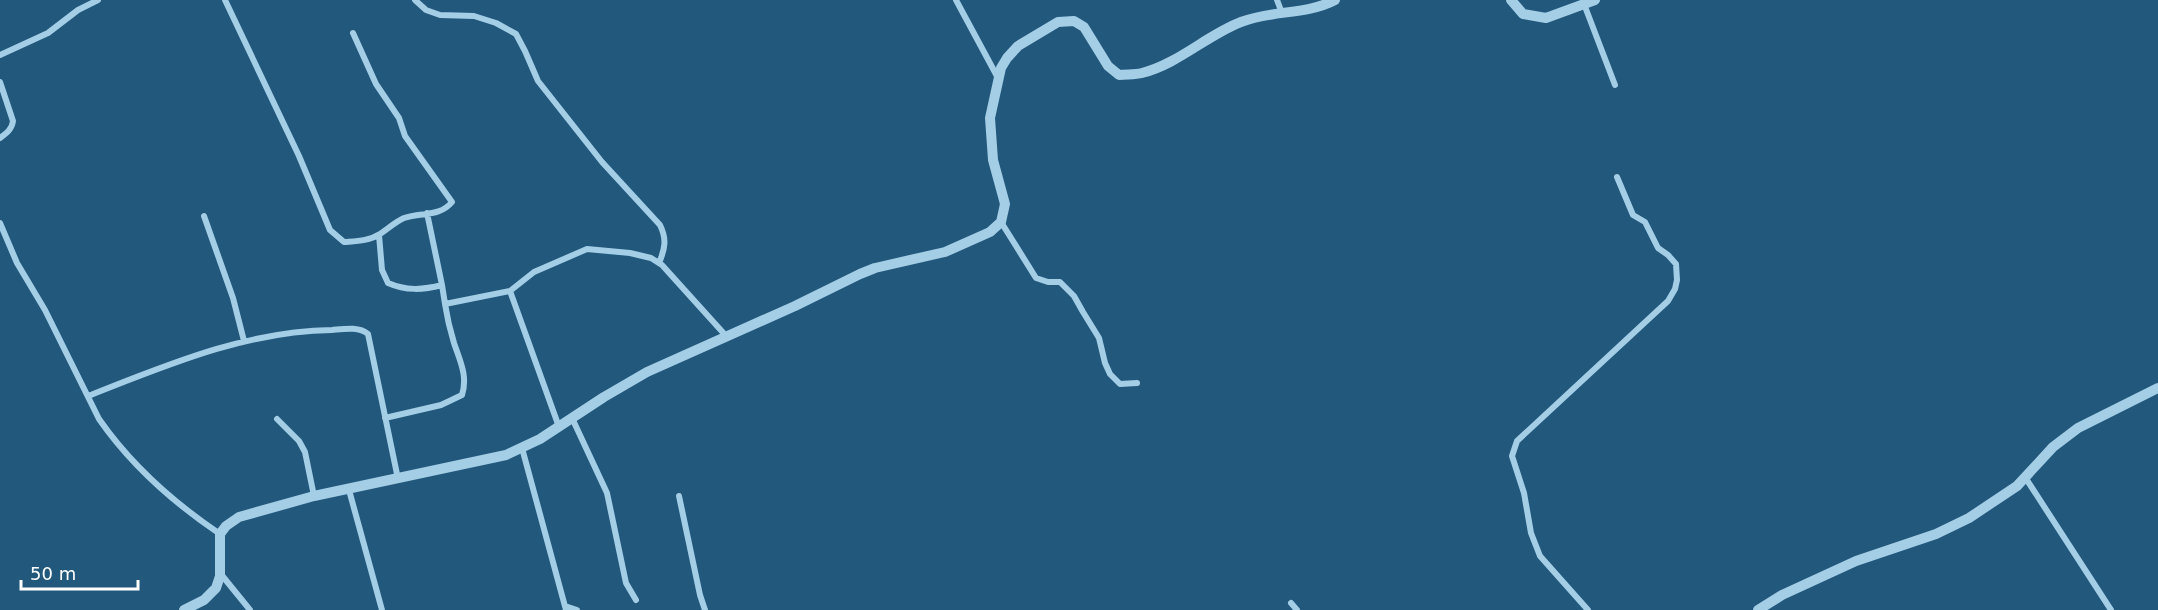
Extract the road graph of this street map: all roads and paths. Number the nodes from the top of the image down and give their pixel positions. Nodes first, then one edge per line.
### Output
1 (99, 0) edge
2 (225, 0) edge
3 (415, 0) edge
4 (956, 0) edge
5 (1277, 0) edge
6 (1335, 0) edge
7 (1511, 0) edge
8 (1589, 2) edge
9 (1282, 14) junction
10 (353, 33) dead end
11 (0, 55) edge
12 (999, 78) junction
13 (0, 82) edge
14 (1615, 85) dead end
15 (0, 138) edge
16 (1617, 177) dead end
17 (428, 213) junction
18 (204, 216) dead end
19 (1001, 222) junction
20 (0, 223) edge
21 (379, 235) junction
22 (659, 263) junction
23 (442, 285) junction
24 (510, 291) junction
25 (445, 304) junction
26 (727, 337) junction
27 (244, 341) junction
28 (1137, 383) dead end
29 (2158, 388) edge
30 (88, 396) junction
31 (385, 418) junction
32 (572, 418) junction
33 (277, 419) dead end
34 (559, 427) junction
35 (522, 448) junction
36 (2025, 477) junction
37 (398, 479) junction
38 (349, 490) junction
39 (314, 496) junction
40 (679, 496) dead end
41 (220, 534) junction
42 (220, 573) junction
43 (636, 600) dead end
44 (1291, 603) dead end
45 (565, 608) edge
46 (184, 610) edge
47 (249, 610) edge
48 (382, 610) edge
49 (577, 610) edge
50 (705, 610) edge
51 (1297, 610) edge
52 (1588, 610) edge
53 (1758, 610) edge
54 (2111, 610) edge

1 - 11 street
2 - 21 street
3 - 22 street
4 - 12 street
5 - 9 street
6 - 9 street
7 - 8 street
8 - 14 street
9 - 12 street
10 - 17 street
12 - 19 street
13 - 15 street
16 - 52 street
17 - 21 street
17 - 23 street
18 - 27 street
19 - 26 street
19 - 28 street
20 - 30 street
21 - 23 street
22 - 24 street
22 - 26 street
23 - 25 street
24 - 25 street
24 - 34 street
25 - 31 street
26 - 32 street
27 - 30 street
27 - 31 street
29 - 36 street
30 - 41 street
31 - 37 street
32 - 34 street
32 - 43 street
33 - 39 street
34 - 35 street
35 - 37 street
35 - 45 street
36 - 53 street
36 - 54 street
37 - 38 street
38 - 39 street
38 - 48 street
39 - 41 street
40 - 50 street
41 - 42 street
42 - 46 street
42 - 47 street
44 - 51 street
45 - 49 street

